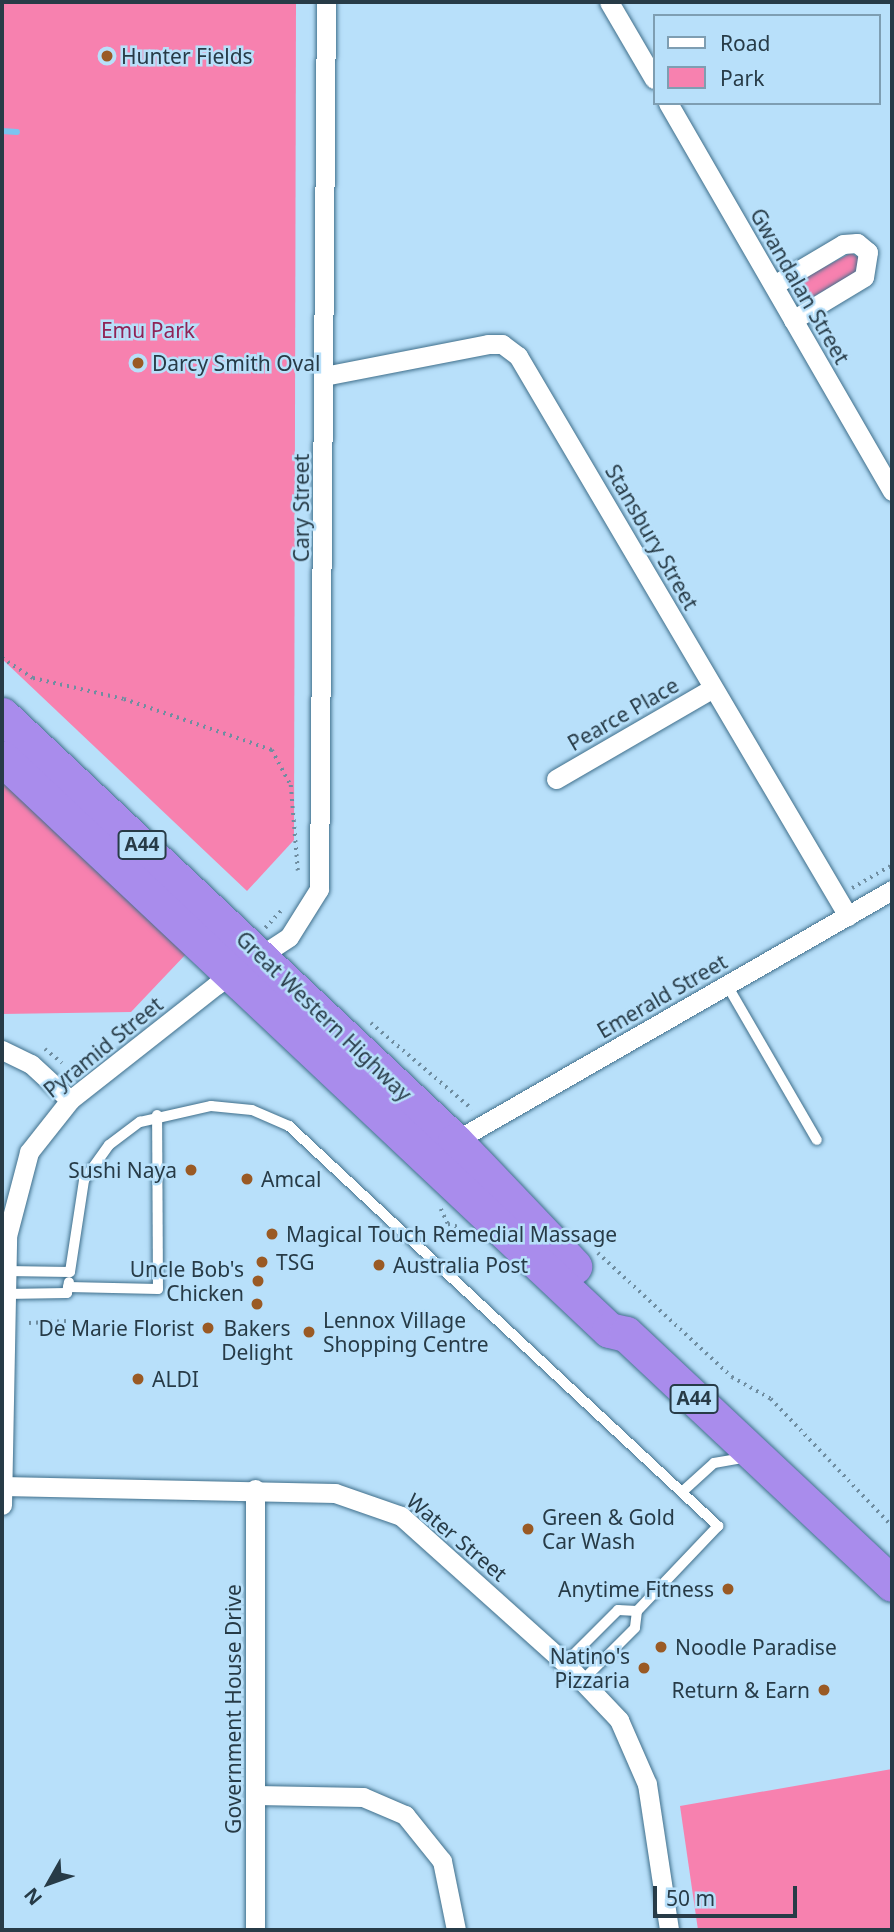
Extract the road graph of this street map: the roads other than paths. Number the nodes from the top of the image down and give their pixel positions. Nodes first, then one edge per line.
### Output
1 (326, 2) edge
2 (609, 2) edge
3 (652, 76) edge
4 (669, 105) edge
5 (774, 285) junction
6 (793, 320) junction
7 (324, 376) junction
8 (892, 491) edge
9 (713, 688) junction
10 (2, 715) edge
11 (2, 758) edge
12 (556, 779) dead end
13 (892, 890) edge
14 (848, 916) junction
15 (264, 945) junction
16 (233, 975) junction
17 (727, 985) junction
18 (2, 1050) edge
19 (70, 1100) junction
20 (156, 1115) junction
21 (817, 1140) dead end
22 (455, 1141) junction
23 (5, 1271) junction
24 (70, 1272) junction
25 (67, 1290) junction
26 (4, 1303) edge
27 (626, 1334) junction
28 (762, 1463) junction
29 (2, 1486) edge
30 (255, 1489) junction
31 (682, 1492) junction
32 (2, 1505) edge
33 (892, 1584) edge
34 (636, 1611) junction
35 (565, 1663) junction
36 (583, 1680) junction
37 (256, 1795) junction
38 (255, 1930) edge
39 (456, 1930) edge
40 (669, 1930) edge

1 - 7 street, Cary Street
2 - 3 street
4 - 5 street, Gwandalan Street
5 - 6 street, Gwandalan Street
5 - 6 street
6 - 8 street, Gwandalan Street
7 - 9 street, Stansbury Street
7 - 15 street, Cary Street
9 - 12 street, Pearce Place
9 - 14 street, Stansbury Street
10 - 15 highway, Great Western Highway / A44
11 - 16 highway, Great Western Highway / A44
13 - 14 street, Emerald Street
14 - 17 street, Emerald Street
15 - 16 street, Cary Street
15 - 22 highway, Great Western Highway / A44
16 - 19 street, Pyramid Street
16 - 27 highway, Great Western Highway / A44
17 - 21 lane
17 - 22 street, Emerald Street
18 - 19 street
19 - 23 street, Pyramid Street
20 - 24 lane
20 - 25 lane
20 - 31 lane
22 - 27 highway, Great Western Highway / A44
23 - 24 lane
23 - 26 street, Pyramid Street
24 - 25 lane
25 - 26 lane
26 - 29 street, Pyramid Street
27 - 28 highway, Great Western Highway / A44
28 - 31 lane
28 - 33 highway, Great Western Highway / A44
29 - 30 street, Water Street
29 - 32 street, Pyramid Street
30 - 35 street, Water Street
30 - 37 street, Government House Drive
31 - 34 lane
34 - 35 lane
34 - 36 lane
35 - 36 street, Water Street
36 - 40 street, Water Street
37 - 38 street, Government House Drive
37 - 39 street

